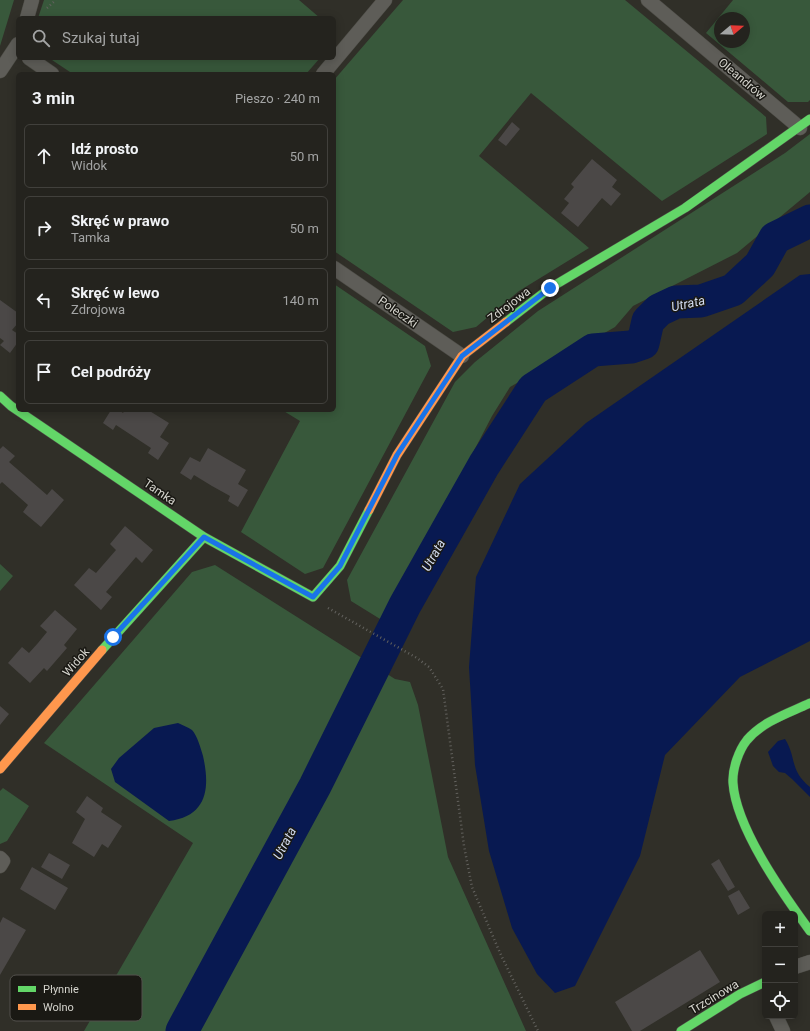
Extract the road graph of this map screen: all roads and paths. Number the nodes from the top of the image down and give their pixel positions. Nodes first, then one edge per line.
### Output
1 (32, 0) edge
2 (385, 0) edge
3 (648, 0) edge
4 (28, 16) edge
5 (16, 49) edge
6 (336, 58) edge
7 (32, 60) edge
8 (335, 60) edge
9 (0, 71) edge
10 (49, 72) edge
11 (325, 72) edge
12 (805, 124) edge
13 (336, 269) edge
14 (462, 356) junction
15 (0, 396) edge
16 (16, 409) edge
17 (20, 412) edge
18 (204, 537) junction
19 (313, 597) junction
20 (810, 703) edge
21 (0, 769) edge
22 (0, 858) edge
23 (0, 866) edge
24 (810, 931) edge
25 (810, 962) edge
26 (798, 966) edge
27 (762, 988) edge
28 (777, 1019) edge
29 (538, 1031) edge
30 (680, 1031) edge
31 (783, 1031) edge

1 - 4 street
2 - 6 street
3 - 12 street, Oleandrów
5 - 9 street
7 - 10 street
8 - 11 street
12 - 14 street, Zdrojowa
13 - 14 street, Poleczki
14 - 19 street, Zdrojowa
15 - 16 street, Tamka
17 - 18 street, Tamka
18 - 19 street, Tamka
18 - 21 street, Widok
19 - 29 path
20 - 24 street
22 - 23 street
25 - 26 street
27 - 30 street, Trzcinowa
28 - 31 street

